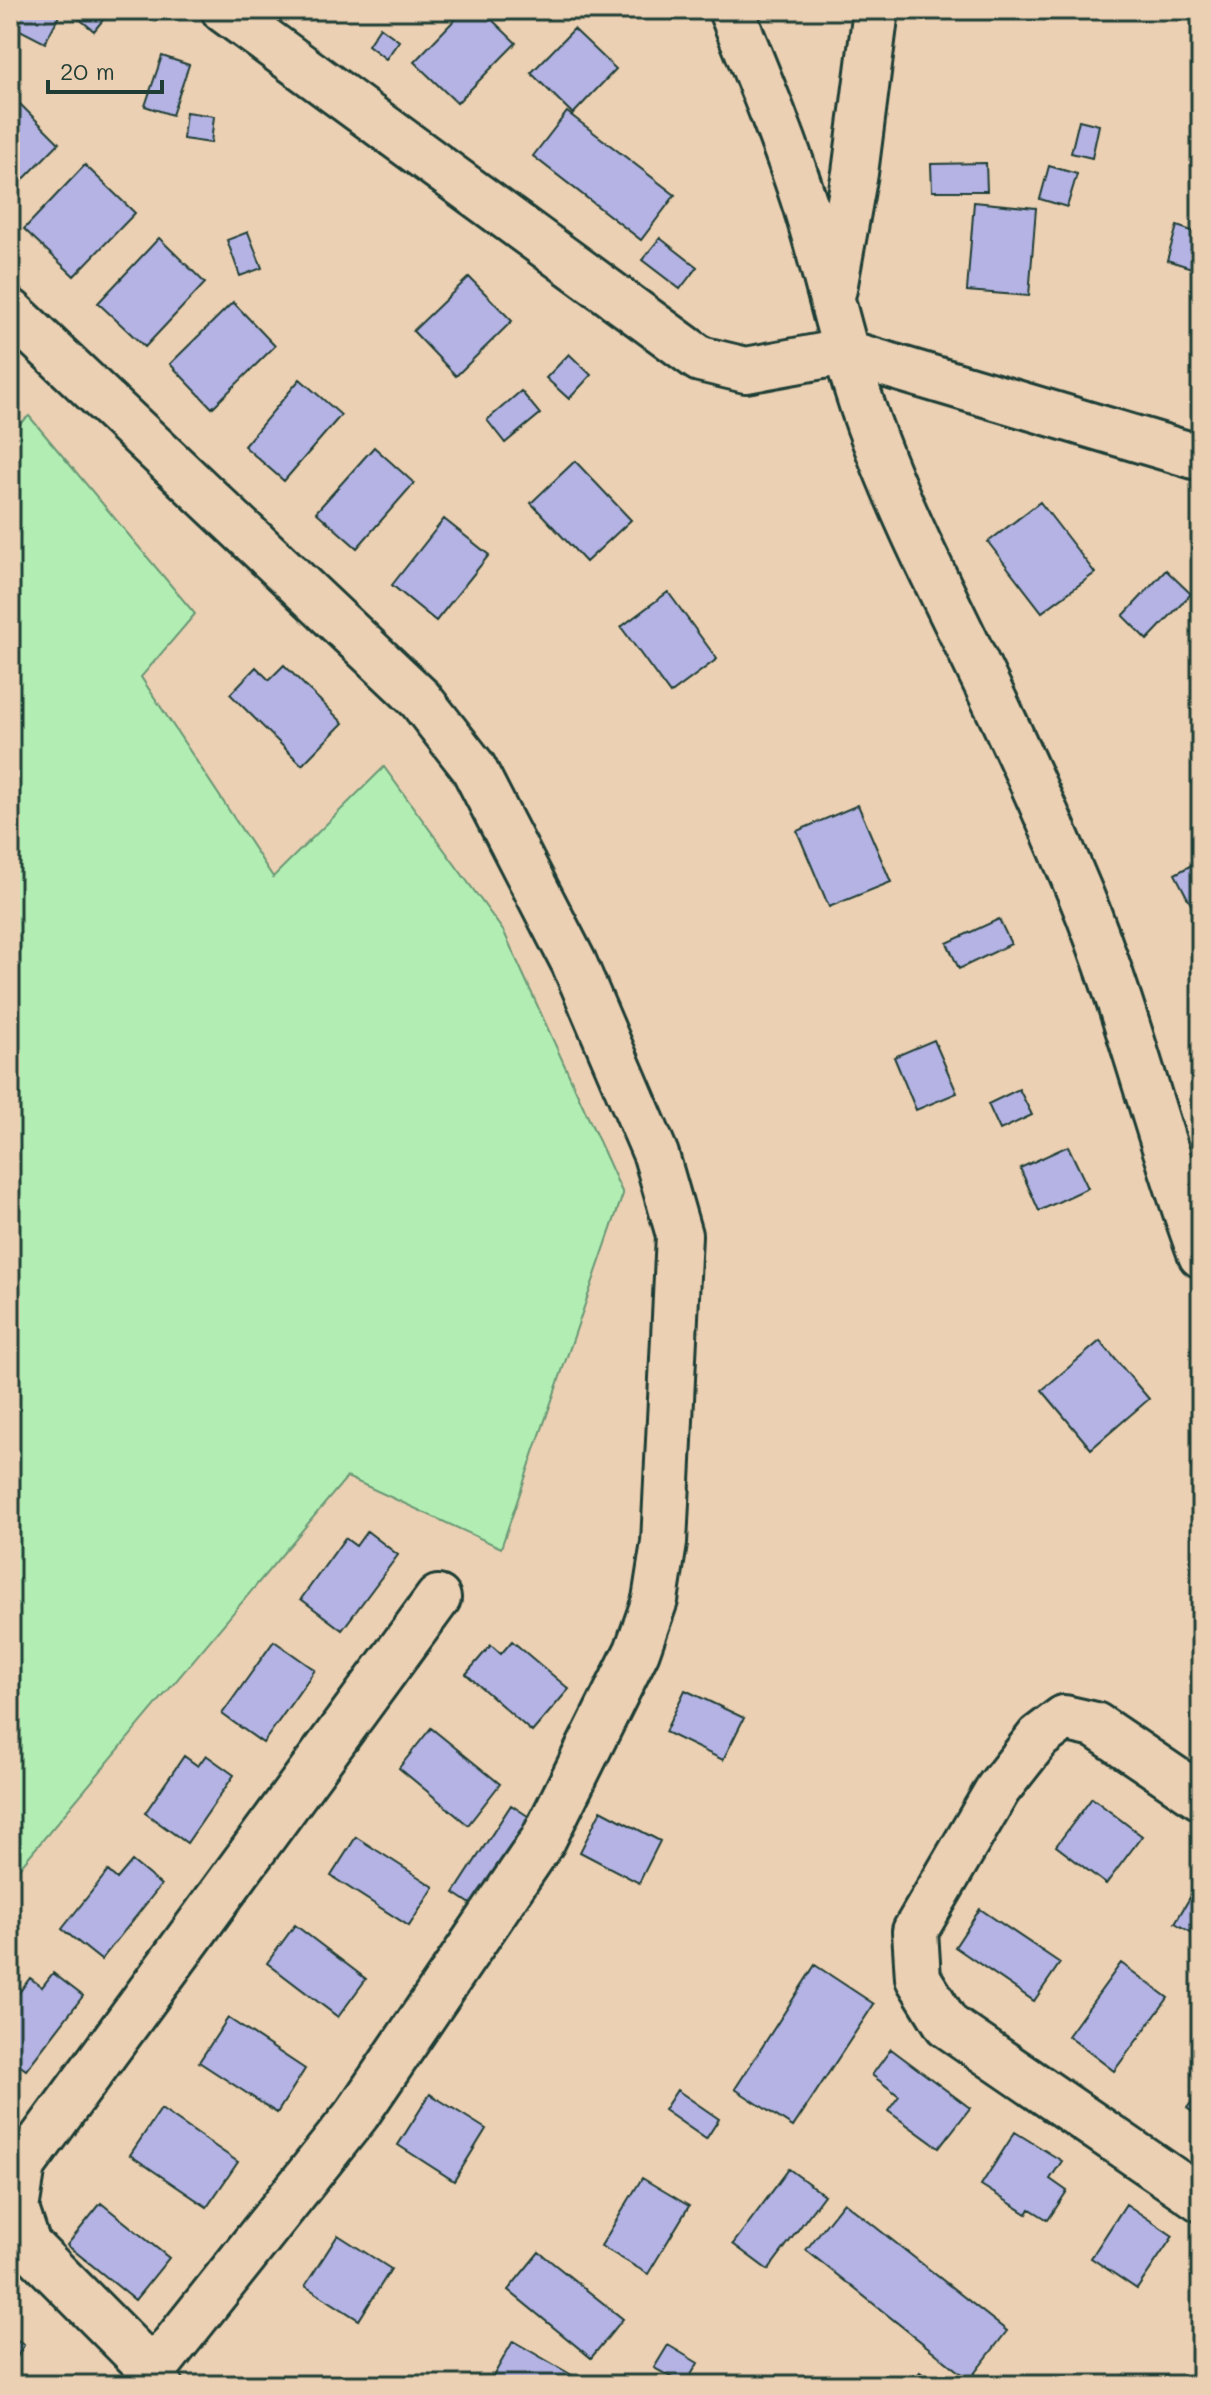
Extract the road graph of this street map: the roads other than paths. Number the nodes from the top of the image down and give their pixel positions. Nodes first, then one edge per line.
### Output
1 (224, 10) edge
2 (731, 10) edge
3 (876, 10) edge
4 (831, 303) junction
5 (10, 311) edge
6 (844, 352) junction
7 (1201, 458) edge
8 (1189, 1185) edge
9 (1201, 1255) edge
10 (438, 1598) dead end
11 (1201, 1797) edge
12 (1201, 2199) edge
13 (157, 2378) edge

1 - 6 street
2 - 4 street
3 - 4 street
4 - 6 street
5 - 13 street
6 - 7 street
6 - 8 street
8 - 9 street
10 - 13 street
11 - 12 street

